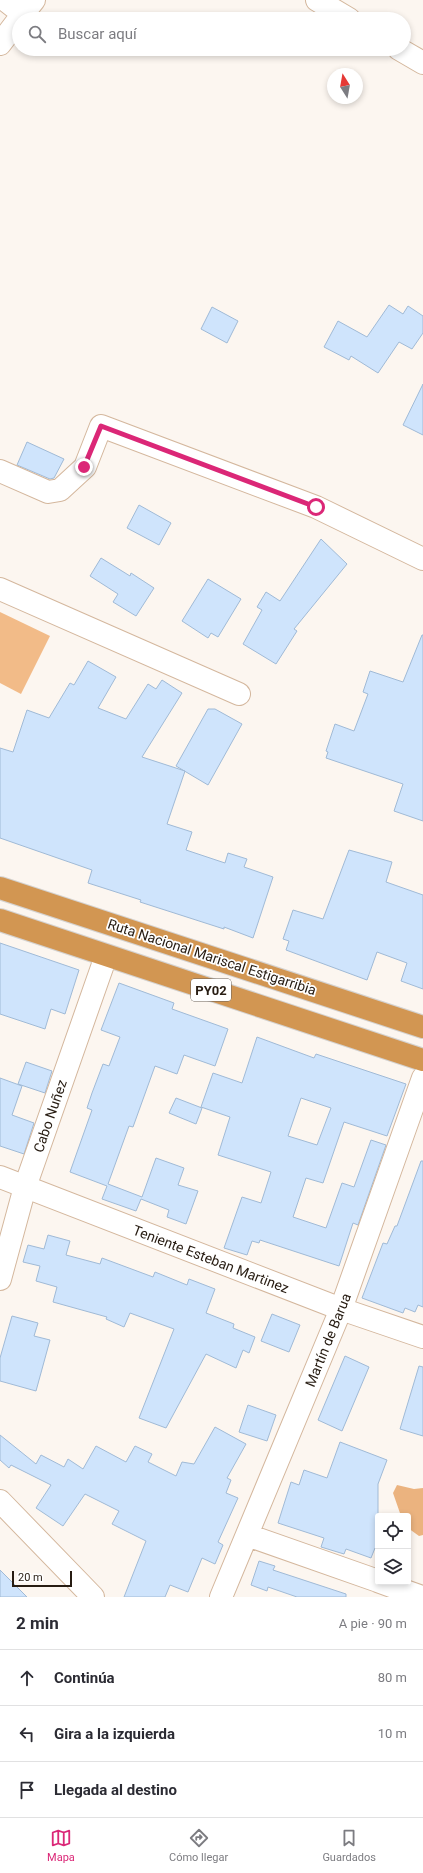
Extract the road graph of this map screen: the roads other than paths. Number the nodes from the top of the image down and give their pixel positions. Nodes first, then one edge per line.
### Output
1 (5, 0) edge
2 (317, 0) edge
3 (23, 12) edge
4 (337, 12) edge
5 (12, 28) edge
6 (0, 44) edge
7 (411, 56) edge
8 (423, 63) edge
9 (0, 471) edge
10 (423, 558) edge
11 (0, 589) edge
12 (240, 694) dead end
13 (0, 888) edge
14 (0, 920) edge
15 (106, 956) junction
16 (423, 1027) edge
17 (423, 1060) edge
18 (423, 1078) edge
19 (0, 1177) edge
20 (25, 1187) junction
21 (0, 1279) edge
22 (341, 1310) junction
23 (423, 1336) edge
24 (0, 1501) edge
25 (248, 1535) junction
26 (375, 1581) edge
27 (388, 1585) edge
28 (92, 1597) edge
29 (221, 1597) edge
30 (422, 1597) edge

1 - 3 street
2 - 4 street
5 - 6 street
7 - 8 street
9 - 10 street
11 - 12 street
13 - 16 highway, Ruta Nacional Mariscal Estigarribia / PY02
14 - 15 highway, PY02
15 - 17 highway, PY02
15 - 20 street, Cabo Nuñez
18 - 22 street, Martín de Barua
19 - 20 street, Teniente Esteban Martinez
20 - 21 street, Cabo Nuñez
20 - 22 street, Teniente Esteban Martinez
22 - 23 street, Teniente Esteban Martinez
22 - 25 street, Martín de Barua
24 - 28 street
25 - 26 street
25 - 29 street, Martín de Barua
27 - 30 street

